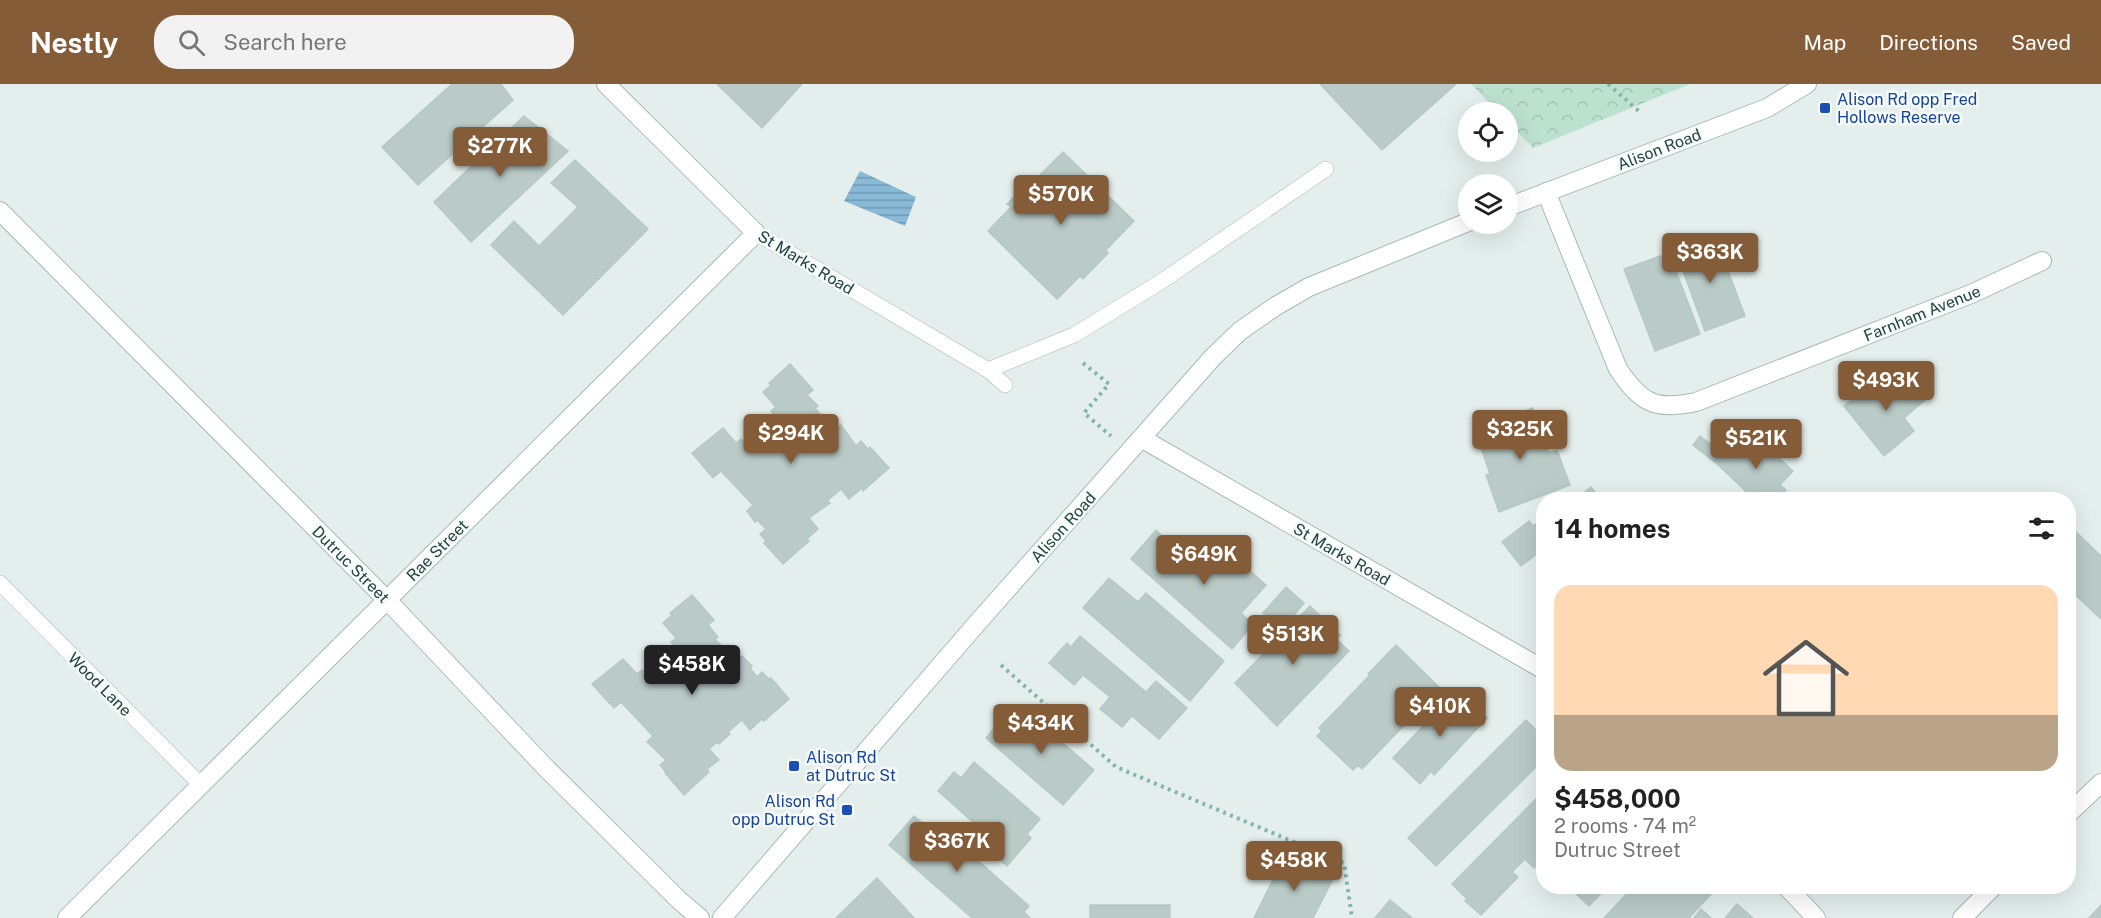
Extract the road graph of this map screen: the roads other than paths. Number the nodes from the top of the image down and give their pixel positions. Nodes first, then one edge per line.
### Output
1 (606, 84) edge
2 (1807, 84) edge
3 (1326, 168) dead end
4 (1546, 192) junction
5 (1518, 203) edge
6 (0, 211) edge
7 (1458, 226) edge
8 (756, 233) junction
9 (2042, 261) dead end
10 (988, 370) junction
11 (1005, 385) dead end
12 (1141, 438) junction
13 (0, 583) edge
14 (387, 600) junction
15 (1536, 665) edge
16 (2101, 783) edge
17 (201, 785) junction
18 (2076, 806) edge
19 (1794, 894) edge
20 (1986, 894) edge
21 (67, 918) edge
22 (700, 918) edge
23 (722, 918) edge
24 (1816, 918) edge
25 (1962, 918) edge

1 - 8 street, St Marks Road
2 - 4 street, Alison Road
3 - 10 lane
4 - 5 street, Alison Road
4 - 9 street, Farnham Avenue
6 - 14 street, Dutruc Street
7 - 12 street, Alison Road
8 - 10 lane, St Marks Road
8 - 14 street, Rae Street
10 - 11 lane, St Marks Road
12 - 15 street, St Marks Road
12 - 23 street, Alison Road
13 - 17 lane, Wood Lane
14 - 17 street, Rae Street
14 - 22 street, Dutruc Street
16 - 18 street
17 - 21 street, Rae Street
19 - 24 street
20 - 25 street

